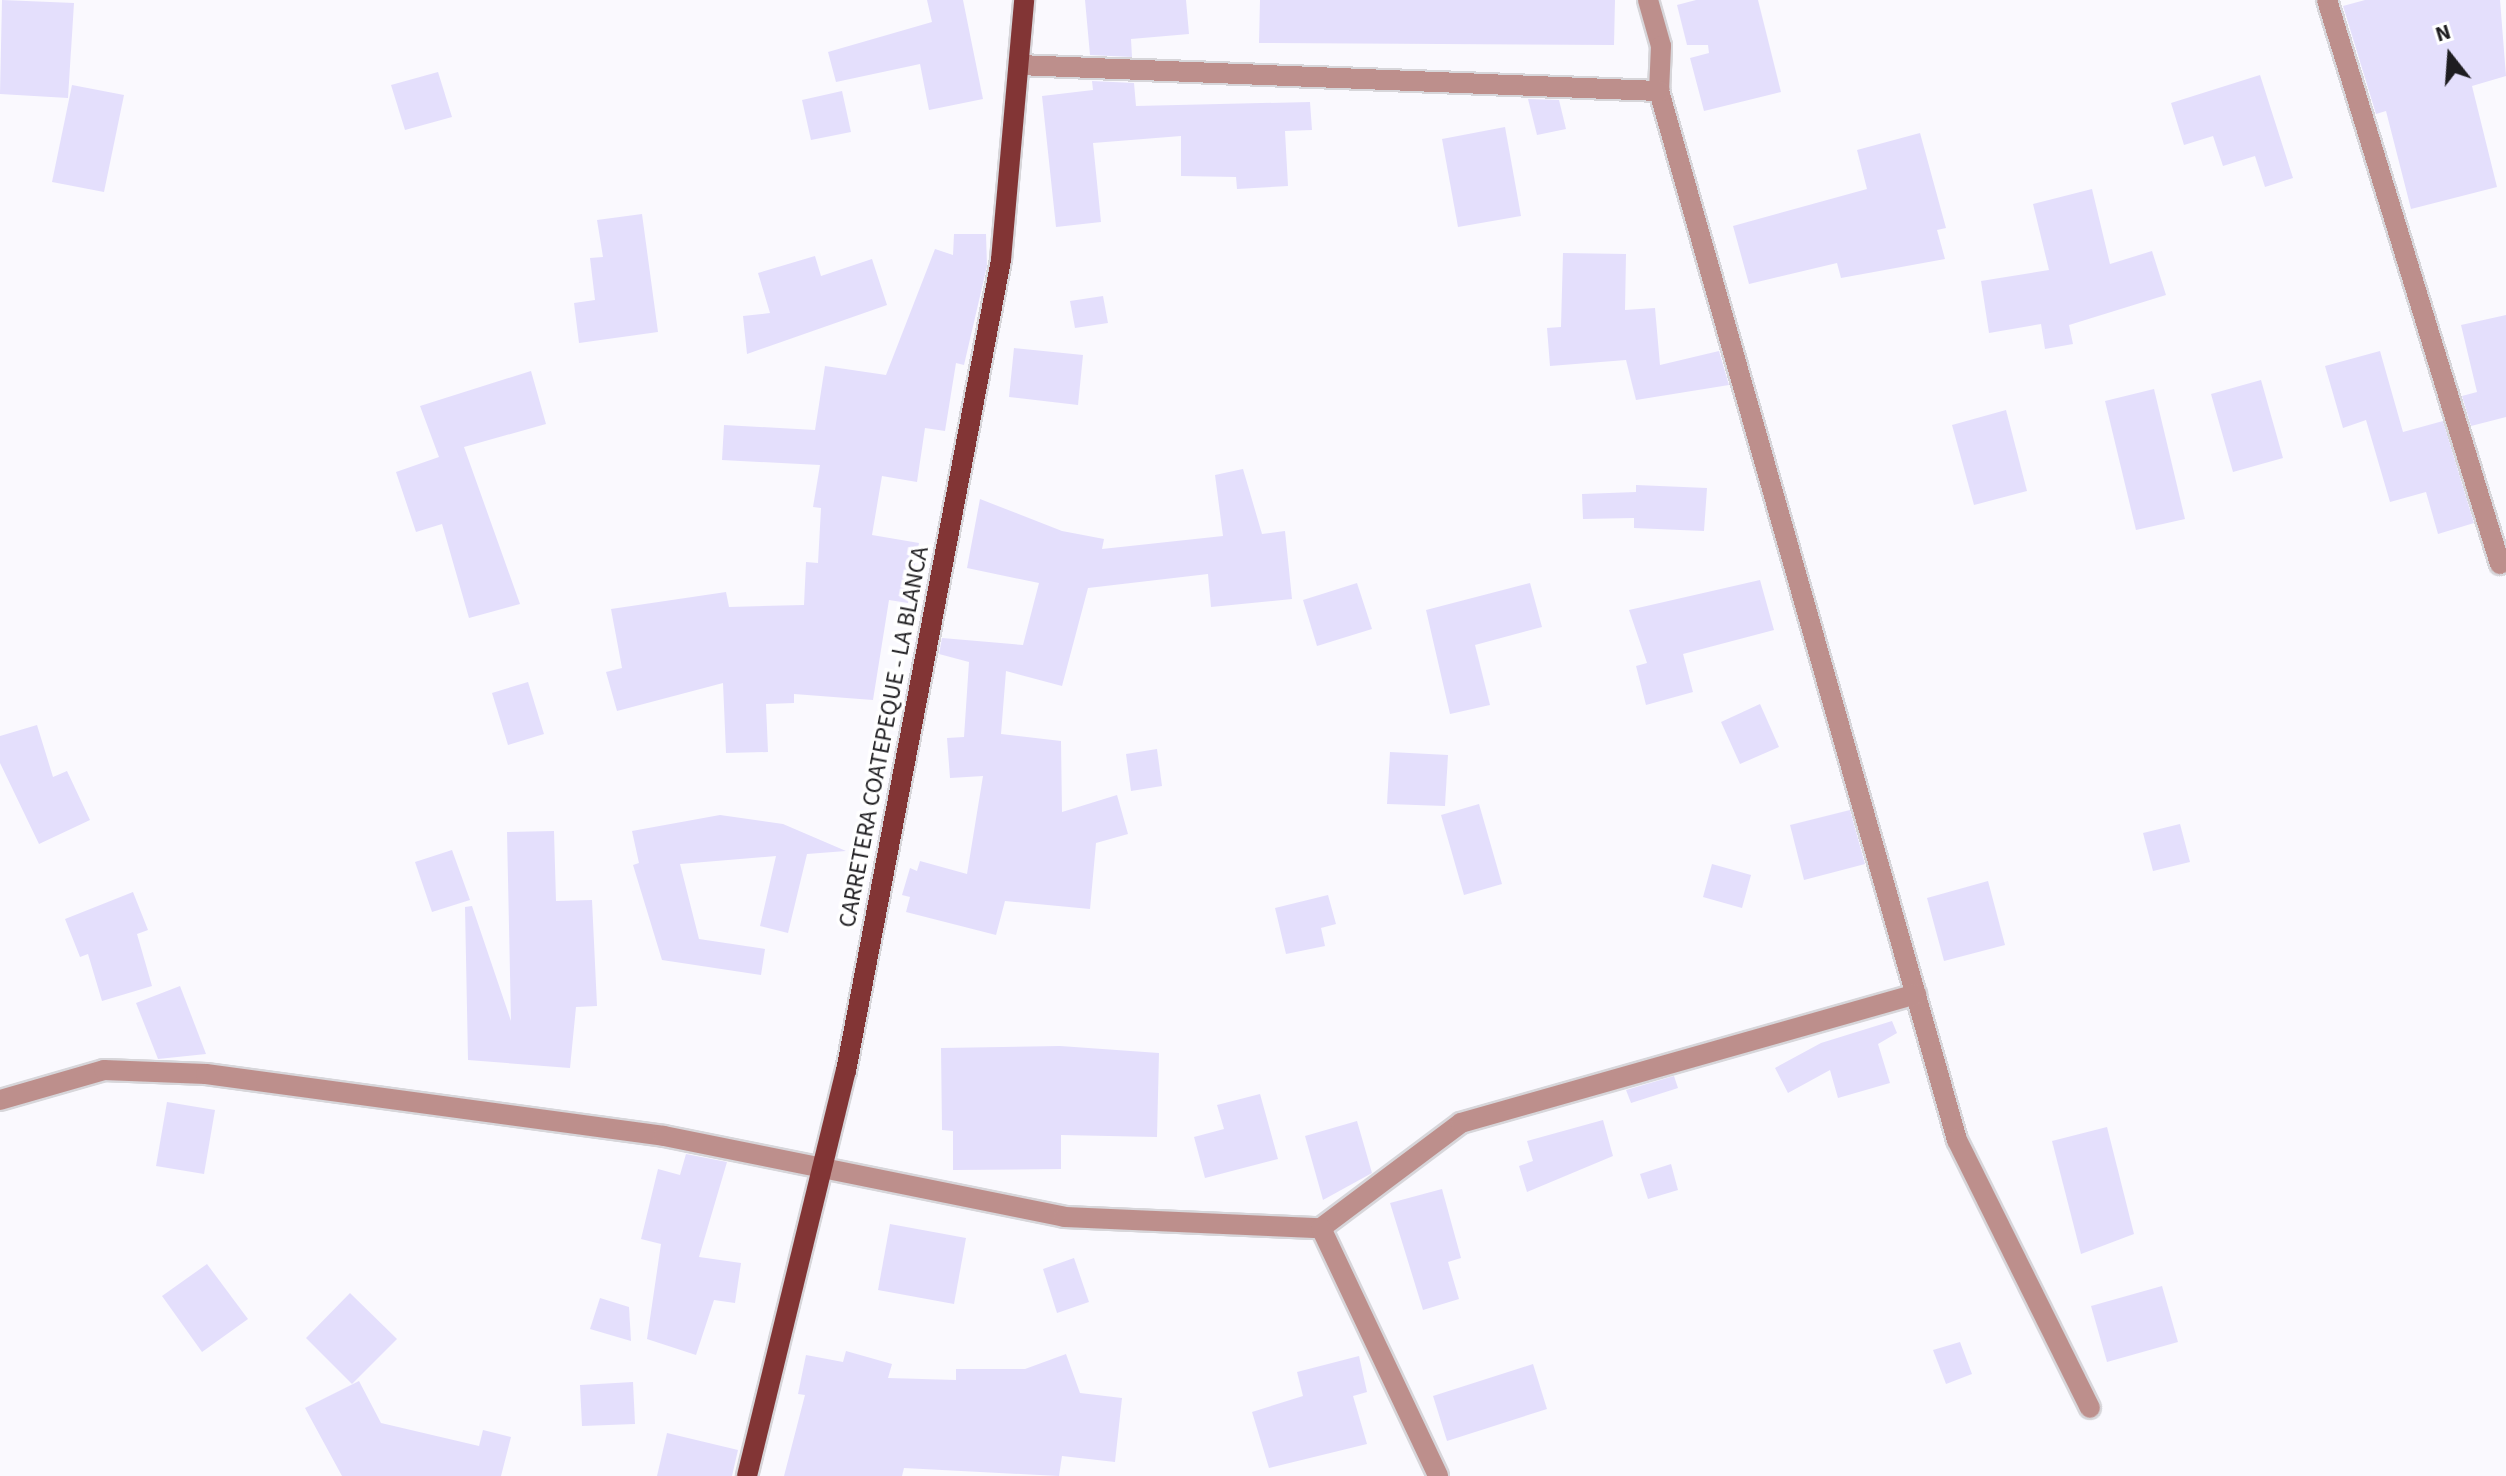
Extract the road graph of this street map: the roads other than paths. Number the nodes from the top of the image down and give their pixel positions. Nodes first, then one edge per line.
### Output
1 (1024, 0) edge
2 (1648, 0) edge
3 (2327, 0) edge
4 (1019, 65) junction
5 (1659, 91) junction
6 (2500, 564) dead end
7 (1916, 994) junction
8 (0, 1100) edge
9 (823, 1166) junction
10 (1321, 1228) junction
11 (2090, 1408) dead end
12 (747, 1476) edge
13 (1438, 1476) edge

1 - 4 main road, CARRETERA COATEPEQUE - LA BLANCA
2 - 5 street
3 - 6 street
4 - 5 street
4 - 9 main road, CARRETERA COATEPEQUE - LA BLANCA
5 - 7 street
7 - 10 street
7 - 11 street
8 - 9 street
9 - 10 street
9 - 12 main road, CARRETERA COATEPEQUE - LA BLANCA
10 - 13 street

